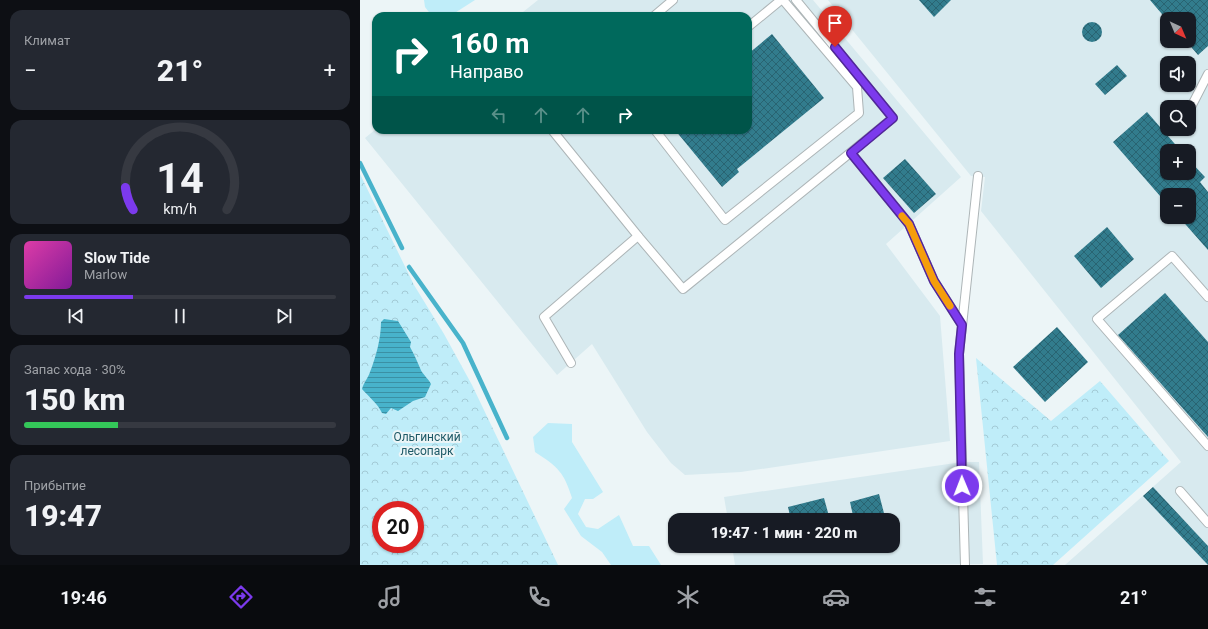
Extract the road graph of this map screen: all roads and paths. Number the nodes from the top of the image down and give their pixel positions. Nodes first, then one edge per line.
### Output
1 (673, 0) edge
2 (782, 0) edge
3 (796, 0) edge
4 (659, 12) edge
5 (752, 24) edge
6 (1208, 74) edge
7 (1195, 100) edge
8 (555, 134) edge
9 (658, 134) edge
10 (851, 153) junction
11 (978, 176) dead end
12 (638, 236) junction
13 (1208, 297) edge
14 (962, 325) junction
15 (571, 363) dead end
16 (1208, 446) edge
17 (1180, 491) dead end
18 (1208, 523) edge
19 (964, 565) edge

1 - 4 lane
2 - 5 lane
2 - 9 lane
3 - 10 lane
6 - 7 lane
8 - 12 lane
10 - 12 lane
10 - 14 lane
11 - 14 lane
12 - 15 lane
13 - 16 lane
14 - 19 lane
17 - 18 lane

